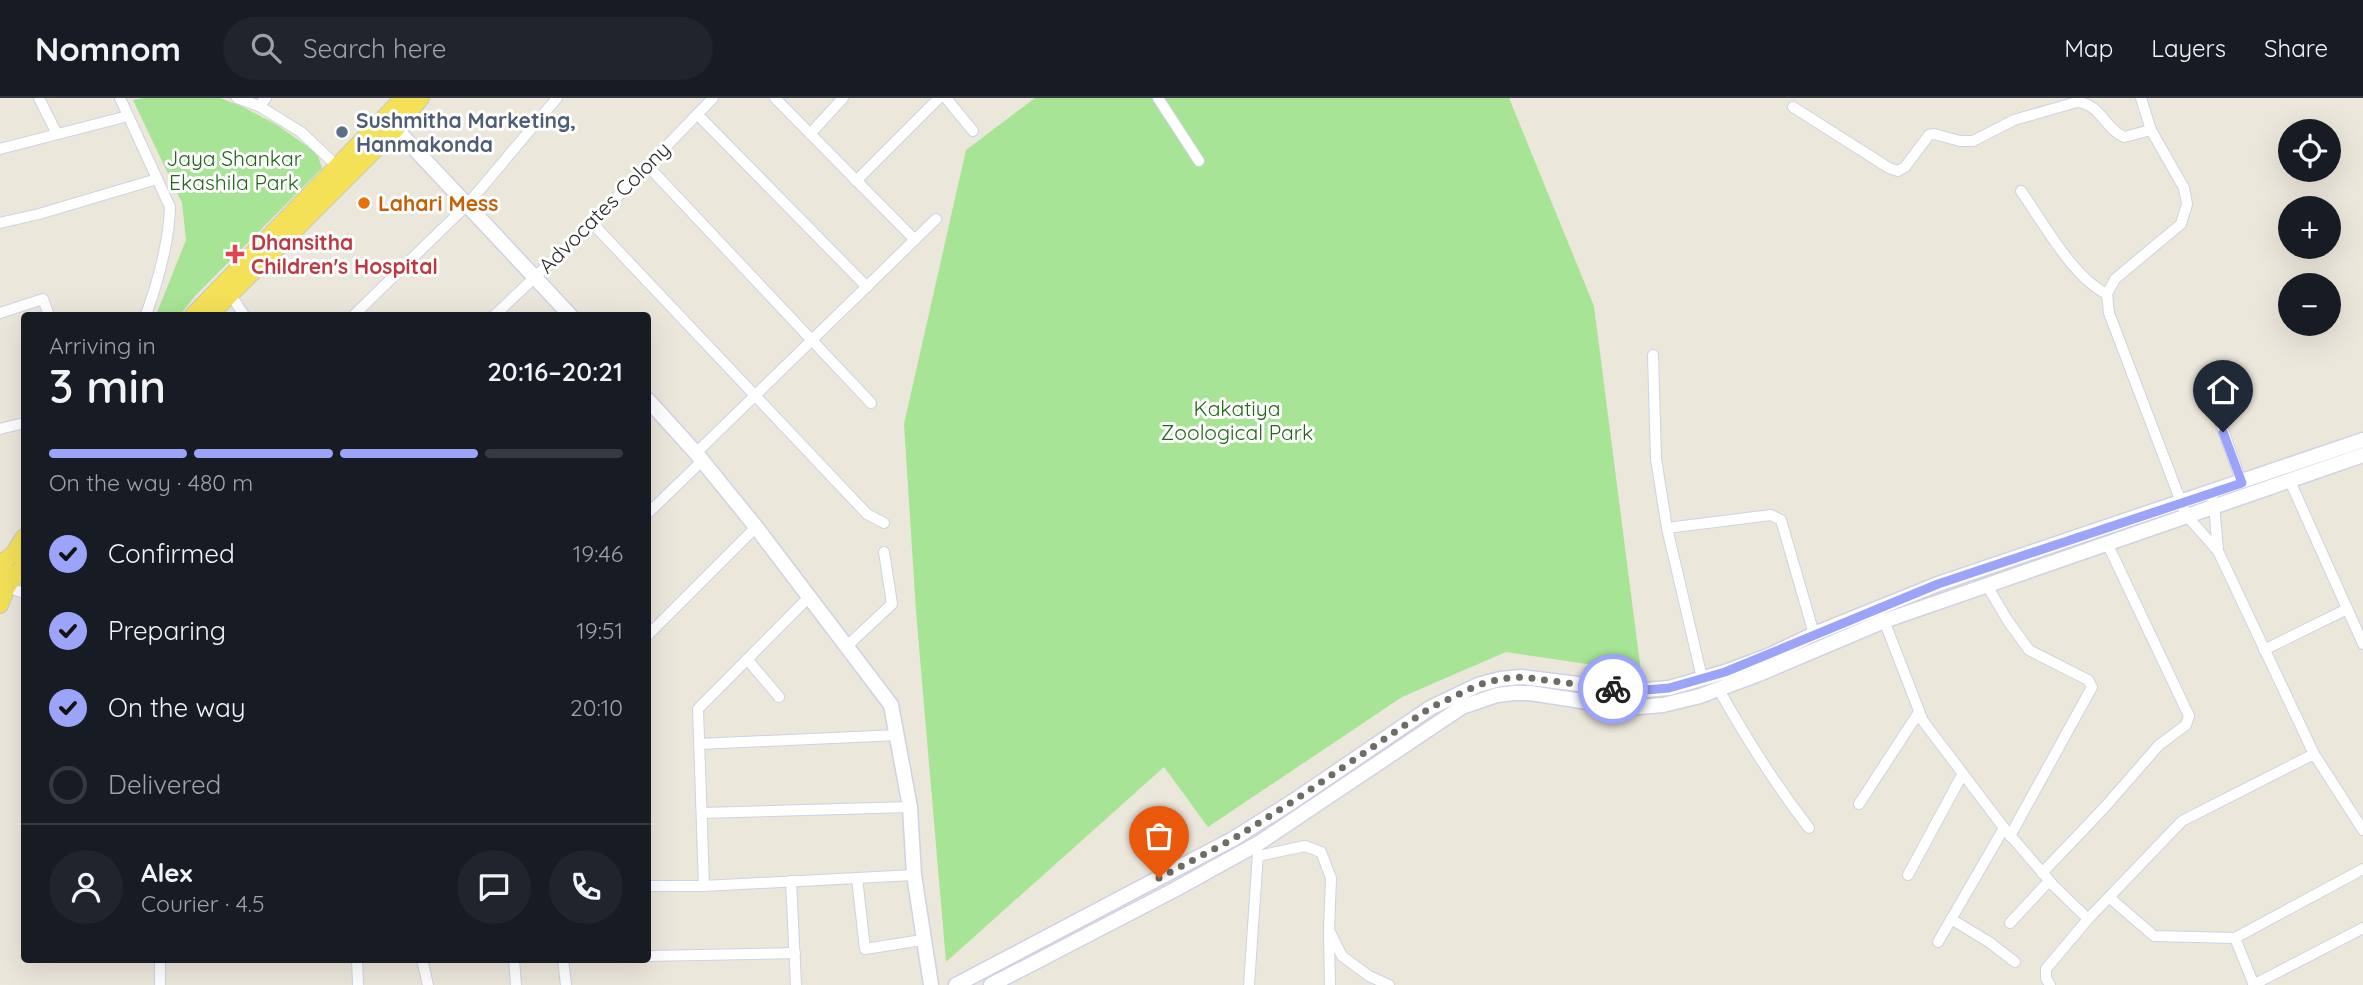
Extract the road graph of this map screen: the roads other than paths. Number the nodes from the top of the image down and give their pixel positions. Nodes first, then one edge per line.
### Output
1 (39, 98) edge
2 (120, 98) edge
3 (237, 98) edge
4 (403, 98) edge
5 (421, 98) edge
6 (556, 98) edge
7 (713, 98) edge
8 (775, 98) edge
9 (843, 98) edge
10 (939, 98) edge
11 (946, 98) edge
12 (1158, 98) edge
13 (2141, 98) edge
14 (262, 102) edge
15 (1793, 107) dead end
16 (697, 114) junction
17 (128, 116) junction
18 (396, 129) junction
19 (2151, 130) junction
20 (973, 131) dead end
21 (57, 134) junction
22 (810, 134) junction
23 (0, 149) edge
24 (1199, 161) dead end
25 (647, 165) junction
26 (338, 167) junction
27 (157, 179) junction
28 (856, 181) junction
29 (2021, 191) dead end
30 (467, 205) junction
31 (936, 219) dead end
32 (0, 223) edge
33 (592, 223) junction
34 (915, 240) junction
35 (534, 276) junction
36 (867, 287) junction
37 (230, 295) junction
38 (2107, 295) junction
39 (48, 312) edge
40 (147, 312) edge
41 (196, 312) edge
42 (213, 312) edge
43 (242, 312) edge
44 (357, 312) edge
45 (498, 312) edge
46 (567, 312) edge
47 (0, 313) edge
48 (813, 339) junction
49 (1653, 355) dead end
50 (2205, 380) dead end
51 (754, 397) junction
52 (651, 403) edge
53 (871, 403) dead end
54 (21, 424) edge
55 (0, 429) edge
56 (2362, 446) edge
57 (699, 457) junction
58 (2289, 479) junction
59 (2242, 483) junction
60 (2212, 499) junction
61 (2183, 509) junction
62 (651, 510) edge
63 (884, 523) dead end
64 (756, 527) junction
65 (1667, 528) junction
66 (21, 542) edge
67 (2106, 543) junction
68 (2218, 551) junction
69 (884, 552) dead end
70 (0, 563) edge
71 (21, 568) edge
72 (1986, 584) junction
73 (4, 590) edge
74 (810, 596) junction
75 (0, 606) edge
76 (2347, 609) junction
77 (1882, 614) junction
78 (651, 632) edge
79 (1814, 634) junction
80 (2363, 644) edge
81 (847, 646) junction
82 (2264, 650) junction
83 (747, 659) junction
84 (1702, 678) junction
85 (1719, 690) junction
86 (779, 698) dead end
87 (1919, 712) junction
88 (898, 735) junction
89 (699, 744) junction
90 (2314, 754) junction
91 (1962, 775) junction
92 (1310, 790) junction
93 (1320, 802) junction
94 (1858, 804) dead end
95 (910, 807) junction
96 (702, 813) junction
97 (1809, 828) dead end
98 (2363, 830) edge
99 (2007, 832) junction
100 (1259, 849) junction
101 (2363, 869) edge
102 (914, 875) junction
103 (1908, 875) dead end
104 (2046, 877) junction
105 (857, 878) junction
106 (791, 881) junction
107 (651, 886) edge
108 (704, 886) junction
109 (2110, 898) junction
110 (1951, 919) junction
111 (2088, 919) junction
112 (2010, 923) dead end
113 (2363, 928) edge
114 (1329, 930) junction
115 (2235, 938) junction
116 (922, 940) junction
117 (1938, 943) dead end
118 (795, 953) junction
119 (651, 956) edge
120 (2015, 962) dead end
121 (160, 963) edge
122 (357, 963) edge
123 (423, 963) edge
124 (514, 963) edge
125 (563, 963) edge
126 (160, 985) edge
127 (358, 985) edge
128 (428, 985) edge
129 (516, 985) edge
130 (566, 985) edge
131 (796, 985) edge
132 (931, 985) edge
133 (956, 985) edge
134 (991, 985) edge
135 (1249, 985) edge
136 (1330, 985) edge
137 (1389, 985) edge
138 (2050, 985) edge
139 (2254, 985) edge

1 - 21 street
2 - 17 street
3 - 14 street
4 - 26 main road
5 - 18 main road
6 - 30 street
7 - 16 street, Advocates Colony
8 - 22 street
9 - 22 street
10 - 28 street
11 - 20 street
12 - 24 street
13 - 19 street
14 - 26 street
15 - 19 street
16 - 25 street, Advocates Colony
16 - 36 street
17 - 21 street
17 - 27 street
18 - 30 main road
18 - 37 main road
19 - 38 street
21 - 23 street
22 - 28 street
25 - 33 street, Advocates Colony
25 - 48 street
26 - 41 main road
27 - 32 street
27 - 40 street
28 - 34 street
29 - 38 street
30 - 35 main road
30 - 44 street
31 - 34 street
33 - 35 street, Advocates Colony
33 - 51 street
34 - 36 street
35 - 45 street, Advocates Colony
35 - 46 main road
36 - 48 street
37 - 42 main road
37 - 43 street
38 - 61 street
39 - 47 street
48 - 51 street
48 - 53 street
49 - 65 street
50 - 59 street
51 - 57 street
51 - 63 street
52 - 57 main road
54 - 55 street
56 - 58 main road
56 - 59 main road
57 - 62 street
57 - 64 main road
58 - 60 main road
58 - 76 street
59 - 60 main road
60 - 61 main road
60 - 68 street
61 - 67 main road
61 - 68 street
61 - 77 main road
64 - 74 main road
64 - 78 street
65 - 79 street
65 - 84 street
66 - 70 main road
67 - 72 main road
67 - 104 street
68 - 82 street
69 - 81 street
70 - 73 main road
71 - 73 main road
72 - 77 main road
72 - 99 street
73 - 75 main road
74 - 81 main road
74 - 83 street
76 - 80 street
76 - 82 street
77 - 79 main road
77 - 85 main road
77 - 87 street
79 - 84 main road
81 - 88 main road
82 - 90 street
83 - 86 street
83 - 89 street
84 - 92 main road
85 - 93 main road
85 - 97 street
87 - 91 street
87 - 94 street
88 - 89 street
88 - 95 main road
89 - 96 street
90 - 98 street
90 - 109 street
91 - 99 street
91 - 103 street
92 - 93 main road
92 - 133 main road
93 - 100 main road
95 - 96 street
95 - 102 main road
96 - 108 street
99 - 104 street
99 - 110 street
100 - 114 street
100 - 134 main road
100 - 135 street
101 - 115 street
102 - 105 street
102 - 116 main road
104 - 111 street
104 - 112 street
105 - 106 street
105 - 116 street
106 - 108 street
106 - 118 street
107 - 108 street
109 - 111 street
109 - 115 street
110 - 117 street
110 - 120 street
111 - 138 street
113 - 139 street
114 - 136 street
114 - 137 street
115 - 139 street
116 - 132 main road
118 - 119 street
118 - 131 street
121 - 126 street
122 - 127 street
123 - 128 street
124 - 129 street
125 - 130 street

